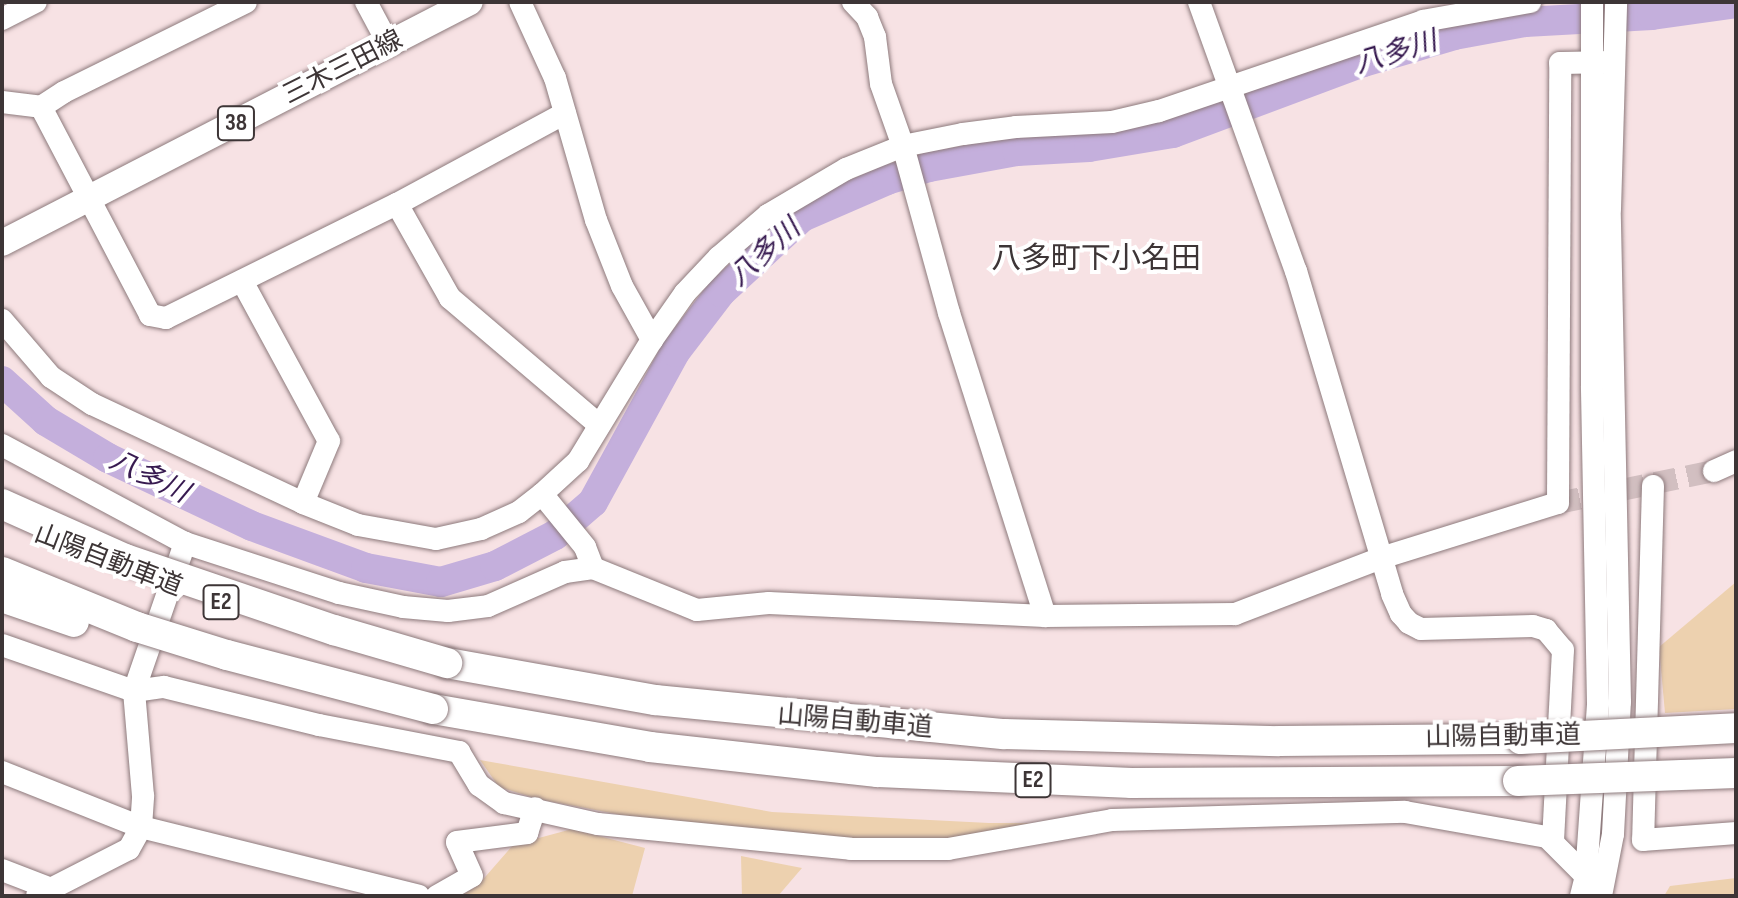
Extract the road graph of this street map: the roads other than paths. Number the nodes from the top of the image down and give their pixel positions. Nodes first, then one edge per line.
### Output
1 (36, 2) edge
2 (246, 2) edge
3 (366, 2) edge
4 (470, 2) edge
5 (520, 2) edge
6 (853, 2) edge
7 (1199, 2) edge
8 (1530, 2) edge
9 (1592, 2) edge
10 (1616, 2) edge
11 (2, 19) edge
12 (389, 45) junction
13 (1591, 61) junction
14 (1614, 62) junction
15 (1229, 86) junction
16 (2, 102) edge
17 (41, 107) junction
18 (565, 113) junction
19 (903, 146) junction
20 (87, 199) junction
21 (397, 204) junction
22 (2, 243) edge
23 (242, 281) junction
24 (2, 320) edge
25 (652, 340) junction
26 (599, 425) junction
27 (2, 445) edge
28 (1736, 461) edge
29 (1714, 471) tunnel mouth
30 (1653, 486) dead end
31 (542, 494) junction
32 (303, 503) junction
33 (2, 504) edge
34 (2, 519) edge
35 (185, 543) junction
36 (589, 557) junction
37 (1381, 558) junction
38 (2, 572) edge
39 (2, 597) edge
40 (1045, 616) junction
41 (2, 645) edge
42 (447, 663) junction
43 (134, 691) junction
44 (433, 709) junction
45 (1736, 728) edge
46 (2, 772) edge
47 (1736, 773) edge
48 (535, 808) junction
49 (141, 827) junction
50 (1736, 833) edge
51 (1553, 842) junction
52 (2, 870) edge
53 (1583, 886) edge
54 (43, 892) edge
55 (419, 896) edge
56 (437, 896) edge
57 (1601, 896) edge

1 - 11 street
2 - 17 street
3 - 12 street
4 - 12 main road, 三木三田線 / 38
5 - 18 street
6 - 19 street
7 - 15 street
8 - 15 street
9 - 13 street
10 - 14 street
12 - 20 main road, 三木三田線 / 38
13 - 14 street
13 - 37 street
13 - 53 street
14 - 57 street
15 - 19 street
15 - 37 street
16 - 17 street
17 - 20 street
18 - 21 street
18 - 25 street
19 - 25 street
19 - 40 street
20 - 22 main road, 三木三田線 / 38
20 - 23 street
21 - 23 street
21 - 26 street
23 - 32 street
24 - 32 street
25 - 26 street
26 - 31 street
27 - 35 street
28 - 29 street
30 - 50 street
31 - 32 street
31 - 36 street
33 - 42 highway, bridge
34 - 42 highway, 山陽自動車道 / E2, bridge
35 - 36 street
35 - 43 street
36 - 40 street
37 - 40 street
37 - 51 street
38 - 44 highway, 山陽自動車道 / E2, bridge
39 - 44 highway, E2, bridge
41 - 43 street
42 - 45 highway, 山陽自動車道 / E2, bridge
43 - 48 street
43 - 49 street
44 - 47 highway, 山陽自動車道 / E2, bridge
46 - 49 street
48 - 51 street
48 - 56 street
49 - 54 street
49 - 55 street
51 - 53 street
52 - 54 street

